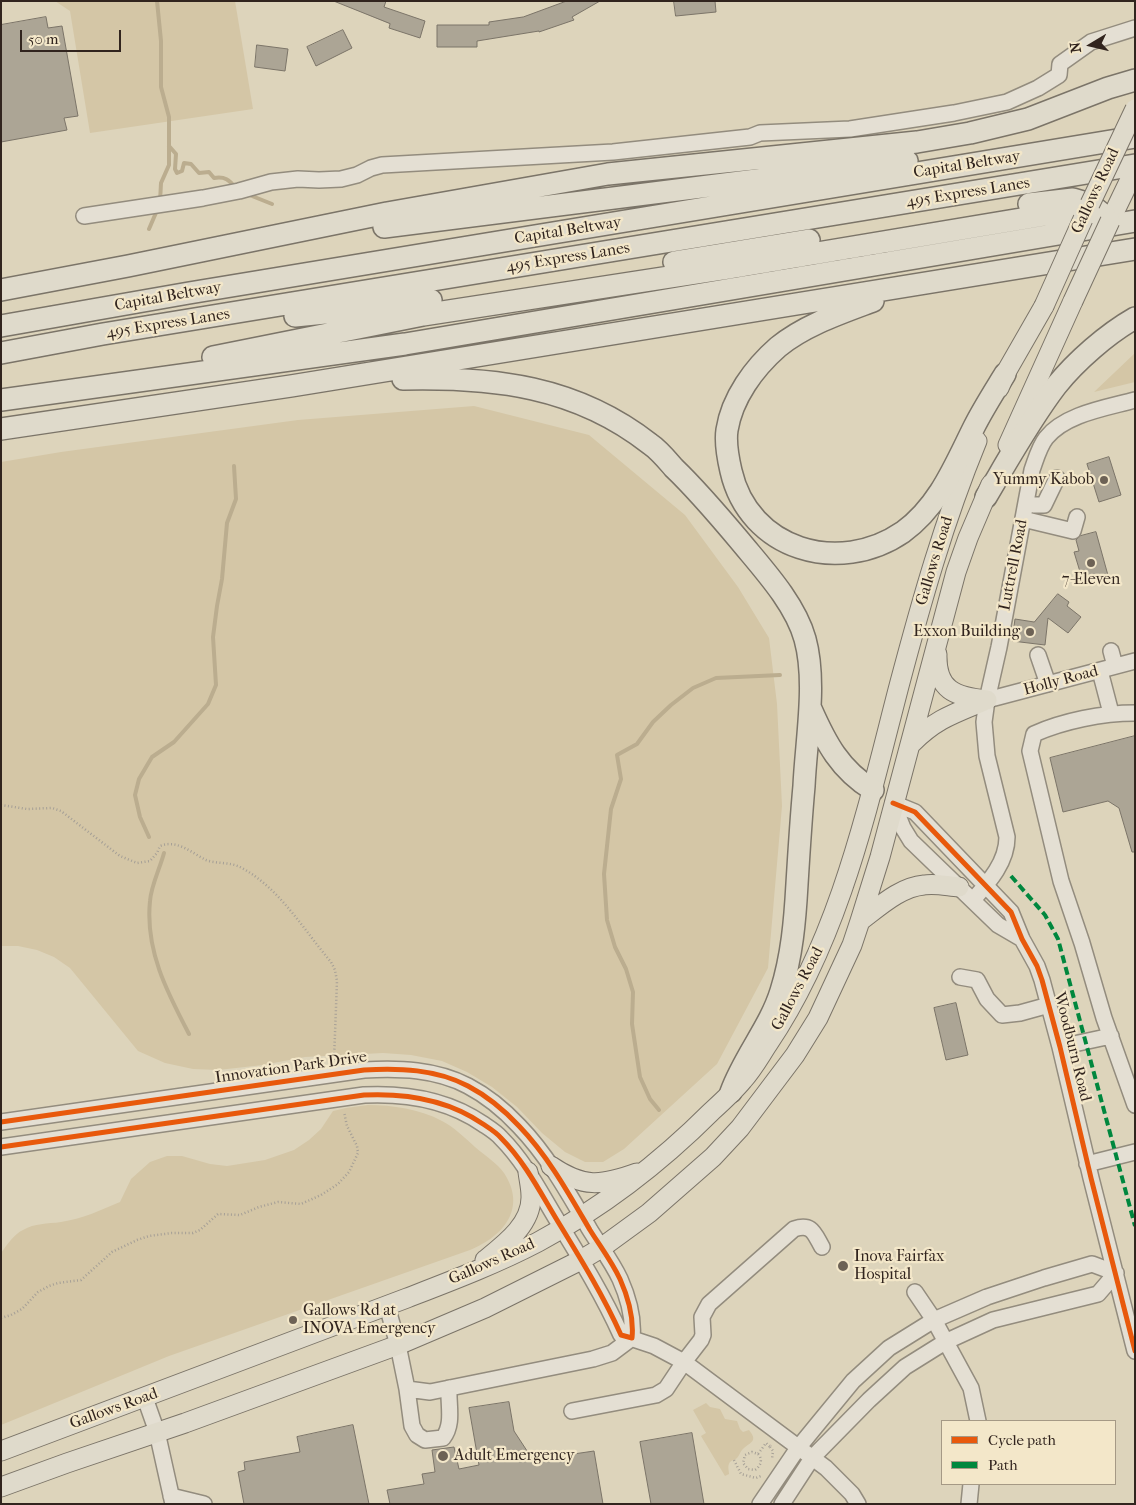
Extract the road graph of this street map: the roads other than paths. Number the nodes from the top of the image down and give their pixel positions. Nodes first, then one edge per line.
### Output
1 (1135, 28) edge
2 (1135, 68) edge
3 (1135, 80) edge
4 (1108, 88) junction
5 (1135, 109) edge
6 (1135, 128) edge
7 (1135, 137) edge
8 (1135, 167) edge
9 (1058, 207) junction
10 (1087, 212) junction
11 (84, 216) dead end
12 (1110, 221) junction
13 (1135, 221) edge
14 (1135, 249) edge
15 (208, 250) junction
16 (915, 285) junction
17 (1, 290) edge
18 (1135, 318) edge
19 (1, 326) edge
20 (103, 334) junction
21 (1, 353) edge
22 (1004, 374) junction
23 (291, 386) junction
24 (1, 399) edge
25 (1135, 400) edge
26 (1, 429) edge
27 (1057, 478) dead end
28 (986, 497) junction
29 (1026, 503) junction
30 (1077, 517) dead end
31 (1023, 519) junction
32 (938, 641) junction
33 (1111, 651) dead end
34 (1038, 655) dead end
35 (1135, 661) edge
36 (1115, 666) junction
37 (1100, 671) junction
38 (1048, 684) junction
39 (987, 700) junction
40 (810, 707) junction
41 (1111, 713) junction
42 (1135, 713) edge
43 (911, 744) junction
44 (873, 790) junction
45 (893, 803) junction
46 (986, 884) junction
47 (959, 887) junction
48 (972, 900) junction
49 (860, 921) junction
50 (1022, 939) junction
51 (960, 977) dead end
52 (1049, 1005) junction
53 (1111, 1036) junction
54 (1060, 1047) junction
55 (732, 1092) junction
56 (1135, 1105) edge
57 (1, 1122) edge
58 (1, 1147) edge
59 (1135, 1152) edge
60 (1088, 1164) junction
61 (551, 1166) junction
62 (648, 1170) junction
63 (528, 1172) junction
64 (582, 1216) junction
65 (562, 1228) junction
66 (822, 1247) dead end
67 (601, 1248) junction
68 (581, 1260) junction
69 (1116, 1273) junction
70 (465, 1276) junction
71 (915, 1292) dead end
72 (387, 1306) junction
73 (934, 1320) junction
74 (632, 1338) junction
75 (945, 1342) junction
76 (398, 1344) junction
77 (1135, 1351) edge
78 (684, 1362) junction
79 (448, 1388) junction
80 (407, 1389) junction
81 (145, 1398) junction
82 (572, 1411) dead end
83 (978, 1420) edge
84 (157, 1432) junction
85 (798, 1448) junction
86 (1, 1451) edge
87 (812, 1458) junction
88 (971, 1485) edge
89 (1, 1487) edge
90 (172, 1500) edge
91 (204, 1504) edge
92 (760, 1504) edge
93 (782, 1504) edge
94 (858, 1504) edge
95 (969, 1504) edge

1 - 11 street
2 - 4 highway
3 - 4 highway
4 - 15 highway
5 - 10 main road, Gallows Road, bridge
6 - 15 highway
7 - 19 highway, Capital Beltway
8 - 12 main road, Gallows Road
8 - 20 highway, 495 Express Lanes
9 - 10 highway
9 - 20 highway
9 - 24 highway
10 - 12 highway
10 - 22 main road, Gallows Road, bridge
12 - 28 main road, Gallows Road, bridge
13 - 24 highway
14 - 16 highway
15 - 17 highway
16 - 22 highway
16 - 23 highway
18 - 28 highway
20 - 21 highway, 495 Express Lanes
22 - 44 main road, Gallows Road
23 - 26 highway
23 - 40 highway
25 - 29 street, Luttrell Road
27 - 29 street
28 - 32 main road, Gallows Road
29 - 31 street, Luttrell Road
30 - 31 street
31 - 39 street, Luttrell Road
32 - 39 main road
32 - 43 main road, Gallows Road
33 - 36 street
34 - 38 street
35 - 36 street, Holly Road
36 - 37 street, Holly Road
37 - 38 street, Holly Road
37 - 41 street
38 - 39 street, Holly Road
39 - 43 main road
39 - 46 street, Luttrell Road
40 - 44 highway
40 - 55 highway
41 - 42 street
41 - 53 street
43 - 45 main road, Gallows Road
44 - 45 main road, Woodburn Road
44 - 55 main road, Gallows Road
45 - 46 street, Woodburn Road
45 - 47 street
45 - 49 main road, Gallows Road
46 - 48 street, Luttrell Road
46 - 50 street, Woodburn Road
47 - 48 street
47 - 49 main road
48 - 50 street
49 - 67 main road, Gallows Road
50 - 52 street, Woodburn Road
51 - 52 street
52 - 54 street, Woodburn Road
53 - 54 street
53 - 56 street
54 - 60 street, Woodburn Road
55 - 62 main road, Gallows Road
57 - 61 street, Innovation Park Drive
58 - 63 street
59 - 60 street
60 - 69 street, Woodburn Road
61 - 62 main road
61 - 64 street, Innovation Park Drive
62 - 64 main road, Gallows Road
63 - 65 street
63 - 70 main road
64 - 65 main road, Gallows Road
64 - 67 street, Innovation Park Drive
65 - 68 street
65 - 70 main road, Gallows Road
66 - 78 street
67 - 68 main road, Gallows Road
67 - 74 street, Innovation Park Drive
68 - 74 street
68 - 76 main road, Gallows Road
69 - 73 street
69 - 75 street
69 - 77 street, Woodburn Road
70 - 72 main road, Gallows Road
71 - 73 street
72 - 76 street
72 - 81 main road, Gallows Road
73 - 75 street
73 - 85 street
74 - 78 street
74 - 79 street
75 - 83 street
75 - 87 street
76 - 80 street
76 - 84 main road, Gallows Road
78 - 82 street
78 - 85 street
79 - 80 street
79 - 80 street
81 - 84 street
81 - 86 main road, Gallows Road
84 - 89 main road, Gallows Road
84 - 90 street
85 - 87 street
85 - 92 street
87 - 93 street
87 - 94 street
88 - 95 street
90 - 91 street

